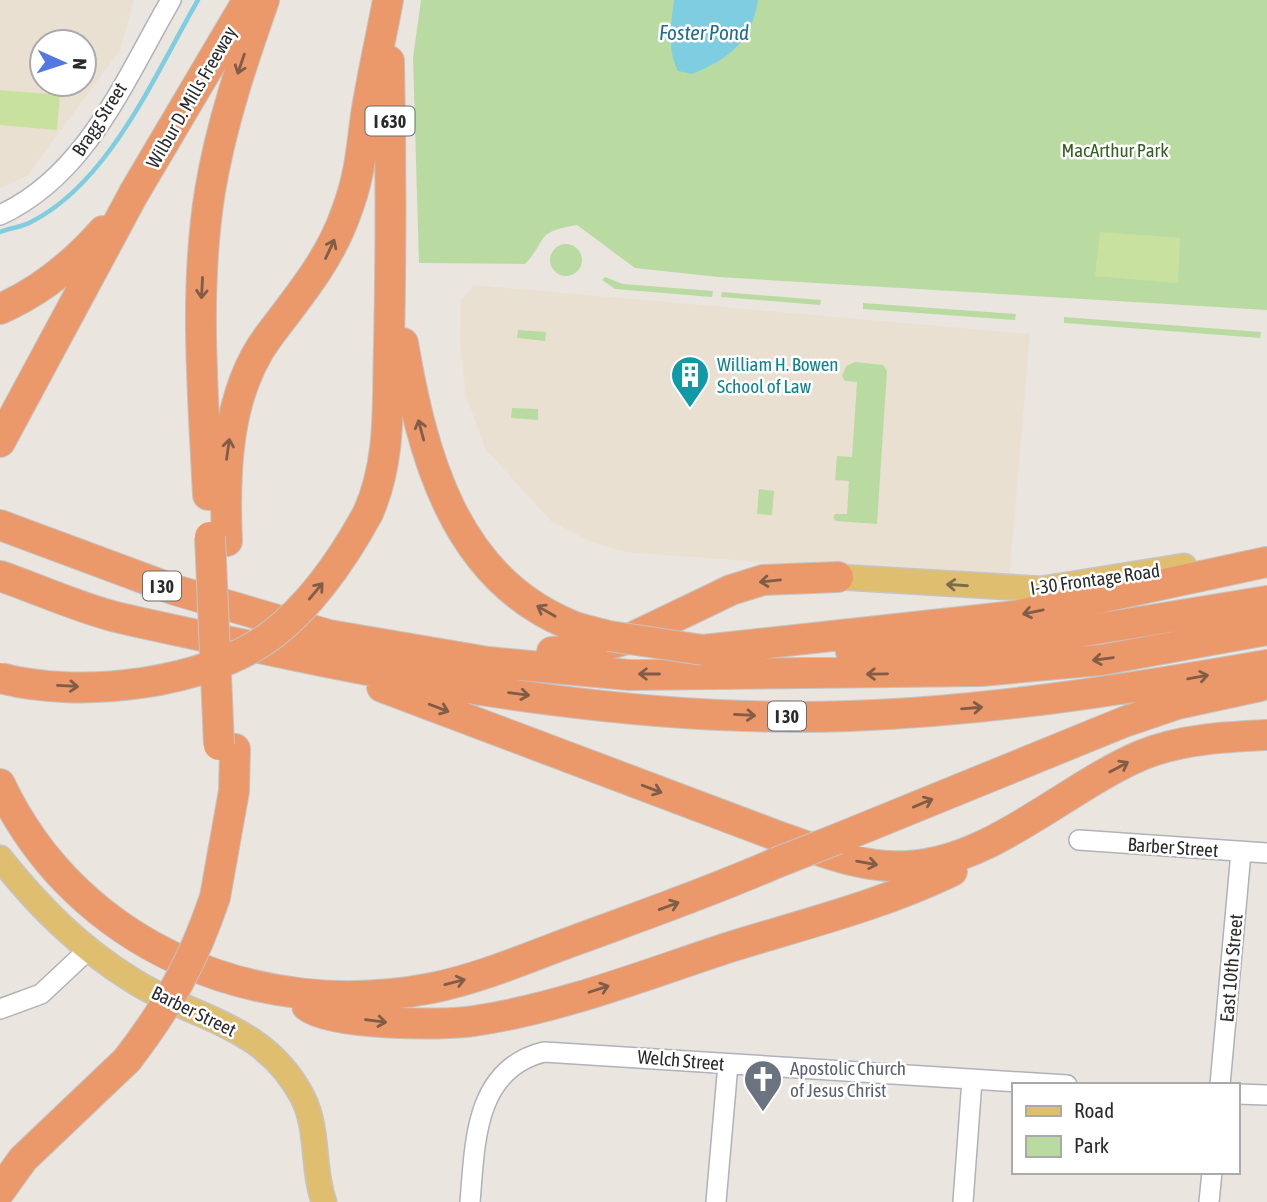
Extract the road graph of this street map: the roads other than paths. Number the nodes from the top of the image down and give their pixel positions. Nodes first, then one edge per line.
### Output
1 (171, 0) edge
2 (248, 0) edge
3 (264, 0) edge
4 (389, 0) edge
5 (134, 193) junction
6 (1, 215) edge
7 (392, 242) junction
8 (0, 309) edge
9 (0, 442) edge
10 (0, 525) edge
11 (218, 539) junction
12 (1267, 550) edge
13 (1267, 562) edge
14 (0, 576) edge
15 (838, 577) joint
16 (1267, 601) edge
17 (1267, 630) edge
18 (329, 635) junction
19 (703, 650) junction
20 (307, 658) junction
21 (1267, 665) edge
22 (0, 678) edge
23 (1267, 684) edge
24 (1267, 735) edge
25 (0, 784) edge
26 (1072, 793) junction
27 (1079, 840) dead end
28 (1241, 852) junction
29 (1267, 853) edge
30 (0, 858) edge
31 (87, 951) junction
32 (290, 992) junction
33 (0, 1009) edge
34 (728, 1064) junction
35 (972, 1080) junction
36 (1029, 1083) edge
37 (1220, 1083) edge
38 (1239, 1094) edge
39 (1267, 1095) edge
40 (1212, 1174) edge
41 (0, 1191) edge
42 (324, 1202) edge
43 (470, 1202) edge
44 (716, 1202) edge
45 (962, 1202) edge
46 (1209, 1202) edge

1 - 6 street, Bragg Street
2 - 5 highway, Wilbur D. Mills Freeway
3 -> 11 highway
4 - 7 highway, I 630
11 -> 4 highway
5 - 8 highway
5 - 9 highway
19 -> 7 highway, bridge
22 -> 7 highway, bridge
10 - 18 highway, I 30
11 - 41 highway, bridge
12 -> 15 main road, I-30 Frontage Road
13 -> 19 highway
14 - 20 highway, I 30
15 -> 18 highway
16 - 19 highway
17 -> 18 highway, I 30
20 -> 21 highway, I 30
20 -> 26 highway
32 -> 23 highway, bridge
26 -> 24 highway
25 - 32 highway
32 -> 26 highway
27 - 28 street, Barber Street
28 - 29 street, Barber Street
28 - 37 street, East 10th Street
30 - 31 main road, Barber Street
31 - 33 street
31 - 42 main road, Barber Street
34 - 35 street, Welch Street
34 - 43 street, Welch Street
34 - 44 street
35 - 36 street, Welch Street
35 - 45 street
38 - 39 street
40 - 46 street

